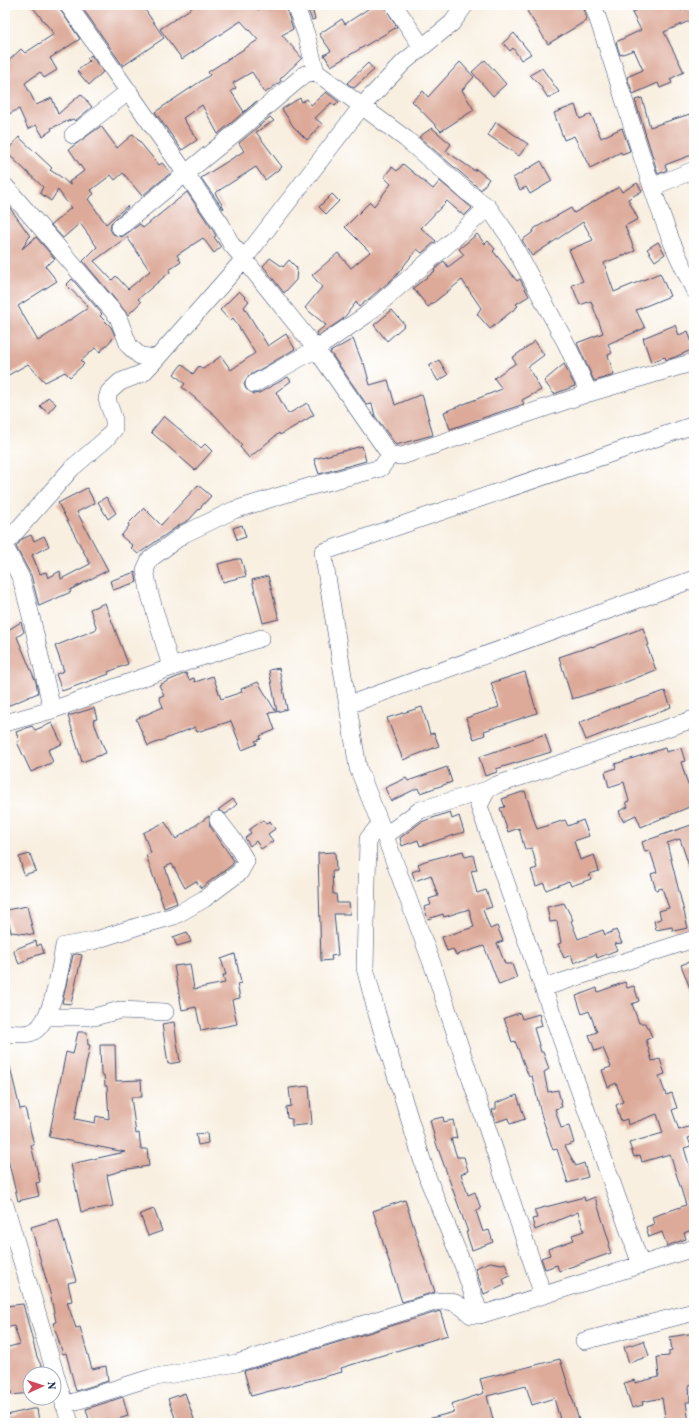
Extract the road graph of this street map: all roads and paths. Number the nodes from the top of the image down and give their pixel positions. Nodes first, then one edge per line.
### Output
1 (68, 5) edge
2 (294, 5) edge
3 (394, 5) edge
4 (465, 5) edge
5 (593, 5) edge
6 (422, 47) junction
7 (316, 72) junction
8 (129, 91) junction
9 (362, 106) junction
10 (73, 135) dead end
11 (694, 170) edge
12 (186, 173) junction
13 (5, 186) edge
14 (652, 187) junction
15 (488, 207) junction
16 (120, 227) dead end
17 (244, 259) junction
18 (694, 290) edge
19 (316, 349) junction
20 (157, 358) junction
21 (694, 362) edge
22 (254, 384) dead end
23 (588, 393) junction
24 (694, 425) edge
25 (390, 455) junction
26 (5, 544) edge
27 (5, 547) edge
28 (694, 579) edge
29 (261, 638) dead end
30 (171, 667) junction
31 (348, 705) junction
32 (52, 710) junction
33 (694, 719) edge
34 (5, 723) edge
35 (487, 790) junction
36 (218, 820) dead end
37 (383, 830) junction
38 (694, 939) edge
39 (543, 988) junction
40 (164, 1012) dead end
41 (46, 1017) junction
42 (5, 1033) edge
43 (5, 1205) edge
44 (694, 1248) edge
45 (641, 1265) junction
46 (543, 1295) junction
47 (694, 1312) edge
48 (480, 1315) junction
49 (584, 1341) dead end
50 (64, 1405) junction
51 (70, 1423) edge

1 - 8 street
2 - 7 street
3 - 6 street
4 - 6 street
5 - 14 street
6 - 9 street
7 - 9 street
7 - 12 street
8 - 10 street
8 - 12 street
9 - 15 street
9 - 17 street
11 - 14 street
12 - 16 street
12 - 17 street
13 - 20 street
14 - 18 street
15 - 19 street
15 - 23 street
17 - 19 street
17 - 20 street
19 - 22 street
19 - 25 street
20 - 26 street
21 - 23 street
23 - 25 street
24 - 31 street
25 - 30 street
27 - 32 street
28 - 31 street
29 - 30 street
30 - 32 street
31 - 37 street
32 - 34 street
33 - 35 street
35 - 37 street
35 - 39 street
36 - 41 street
37 - 46 street
37 - 48 street
38 - 39 street
39 - 45 street
40 - 41 street
41 - 42 street
43 - 50 street
44 - 45 street
45 - 46 street
46 - 48 street
47 - 49 street
48 - 50 street
50 - 51 street

